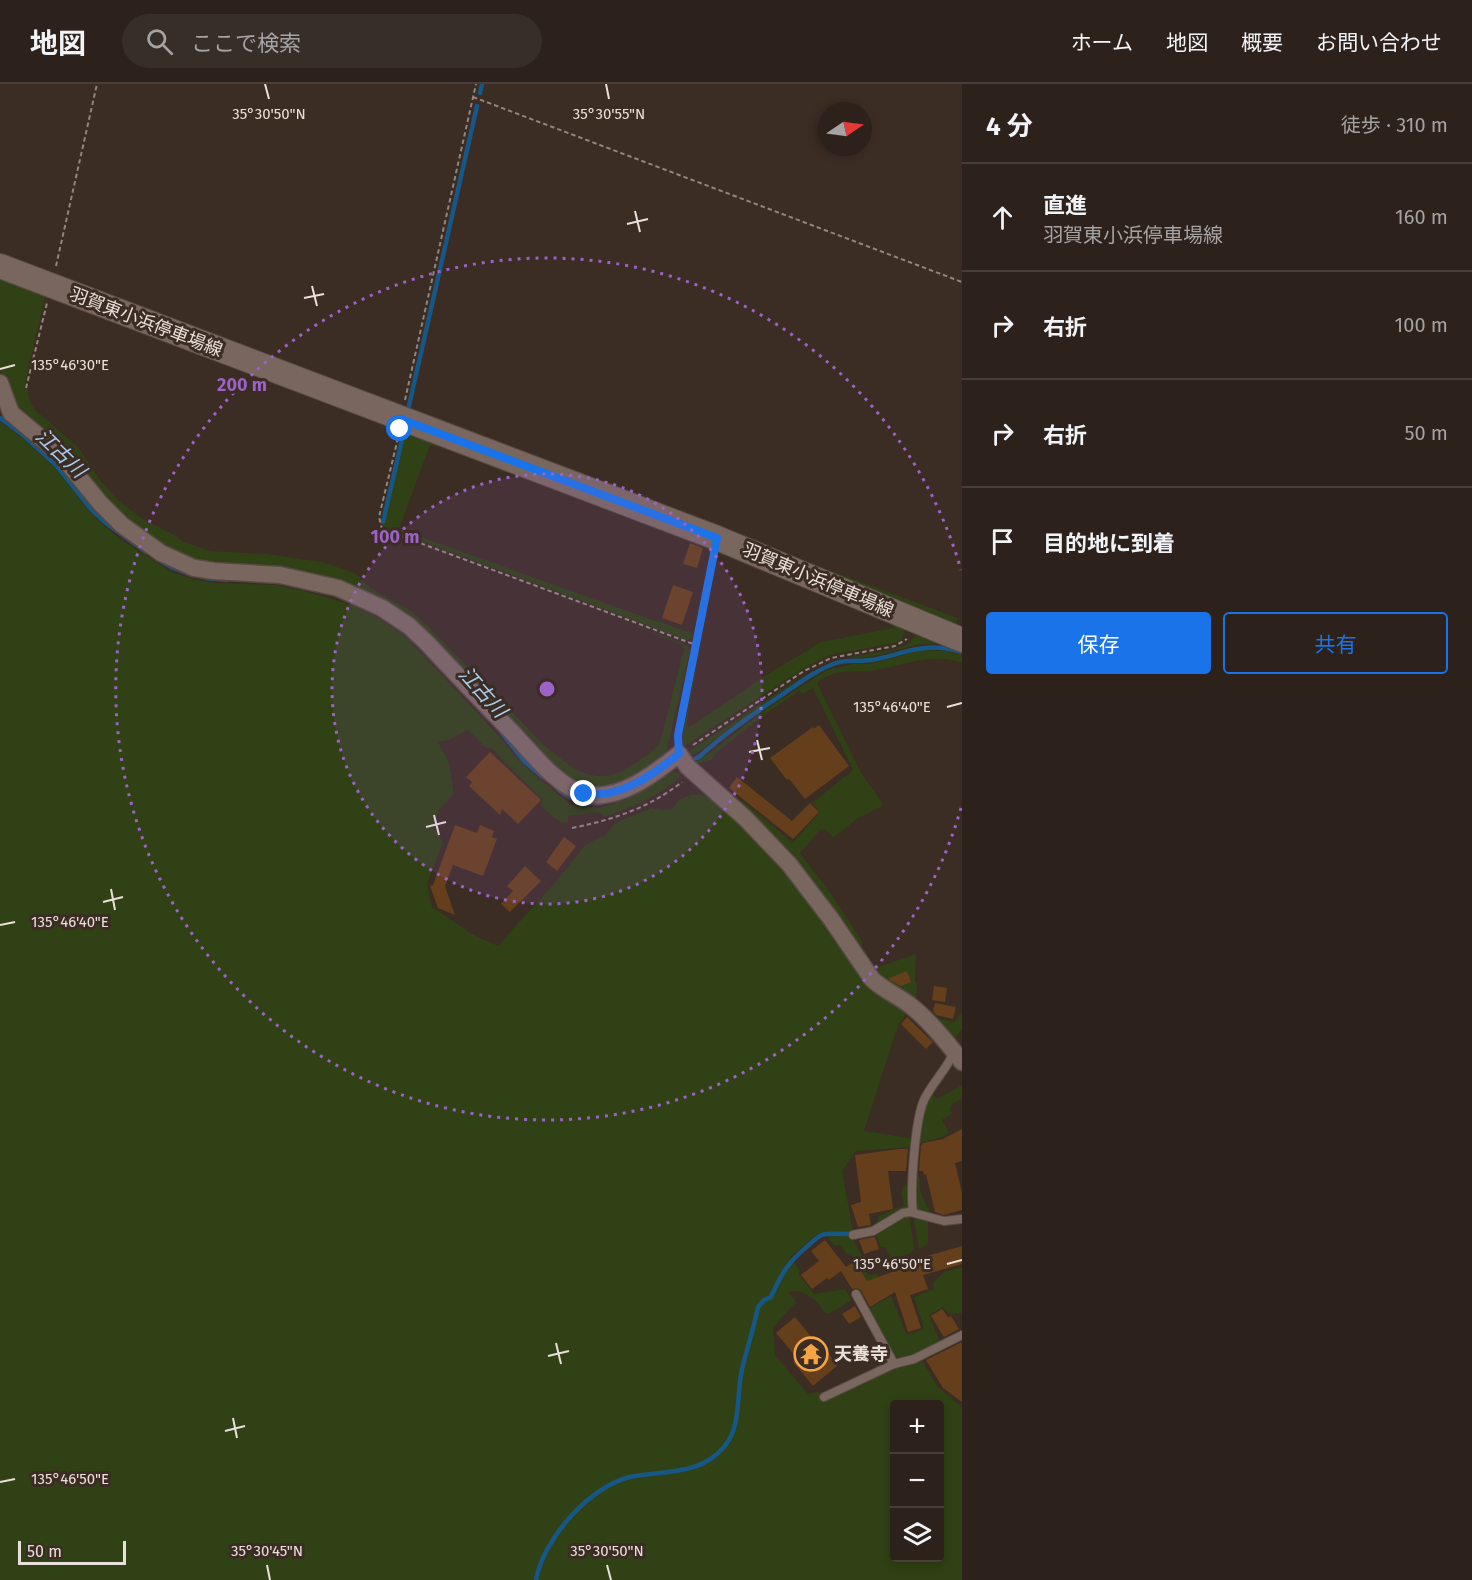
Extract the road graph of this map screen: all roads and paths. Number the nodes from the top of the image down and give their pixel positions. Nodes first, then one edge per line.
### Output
1 (97, 84) edge
2 (476, 84) edge
3 (473, 97) junction
4 (0, 266) edge
5 (962, 282) edge
6 (51, 286) junction
7 (0, 383) edge
8 (26, 388) dead end
9 (401, 419) junction
10 (717, 538) junction
11 (918, 622) junction
12 (962, 640) edge
13 (696, 645) junction
14 (686, 764) junction
15 (572, 828) dead end
16 (958, 1057) edge
17 (913, 1212) junction
18 (962, 1219) edge
19 (853, 1235) dead end
20 (856, 1294) dead end
21 (962, 1335) edge
22 (894, 1364) junction
23 (824, 1396) dead end

1 - 6 path
2 - 3 path
3 - 5 path
3 - 9 path
4 - 6 main road, 羽賀東小浜停車場線
6 - 8 path
6 - 9 main road, 羽賀東小浜停車場線
7 - 14 street
9 - 10 main road, 羽賀東小浜停車場線
9 - 13 path
10 - 11 main road, 羽賀東小浜停車場線
10 - 13 path
11 - 12 main road, 羽賀東小浜停車場線
11 - 14 path
13 - 14 path
14 - 15 path
14 - 16 street
16 - 17 lane
17 - 18 lane
17 - 19 lane
20 - 22 lane
21 - 22 lane
22 - 23 lane

